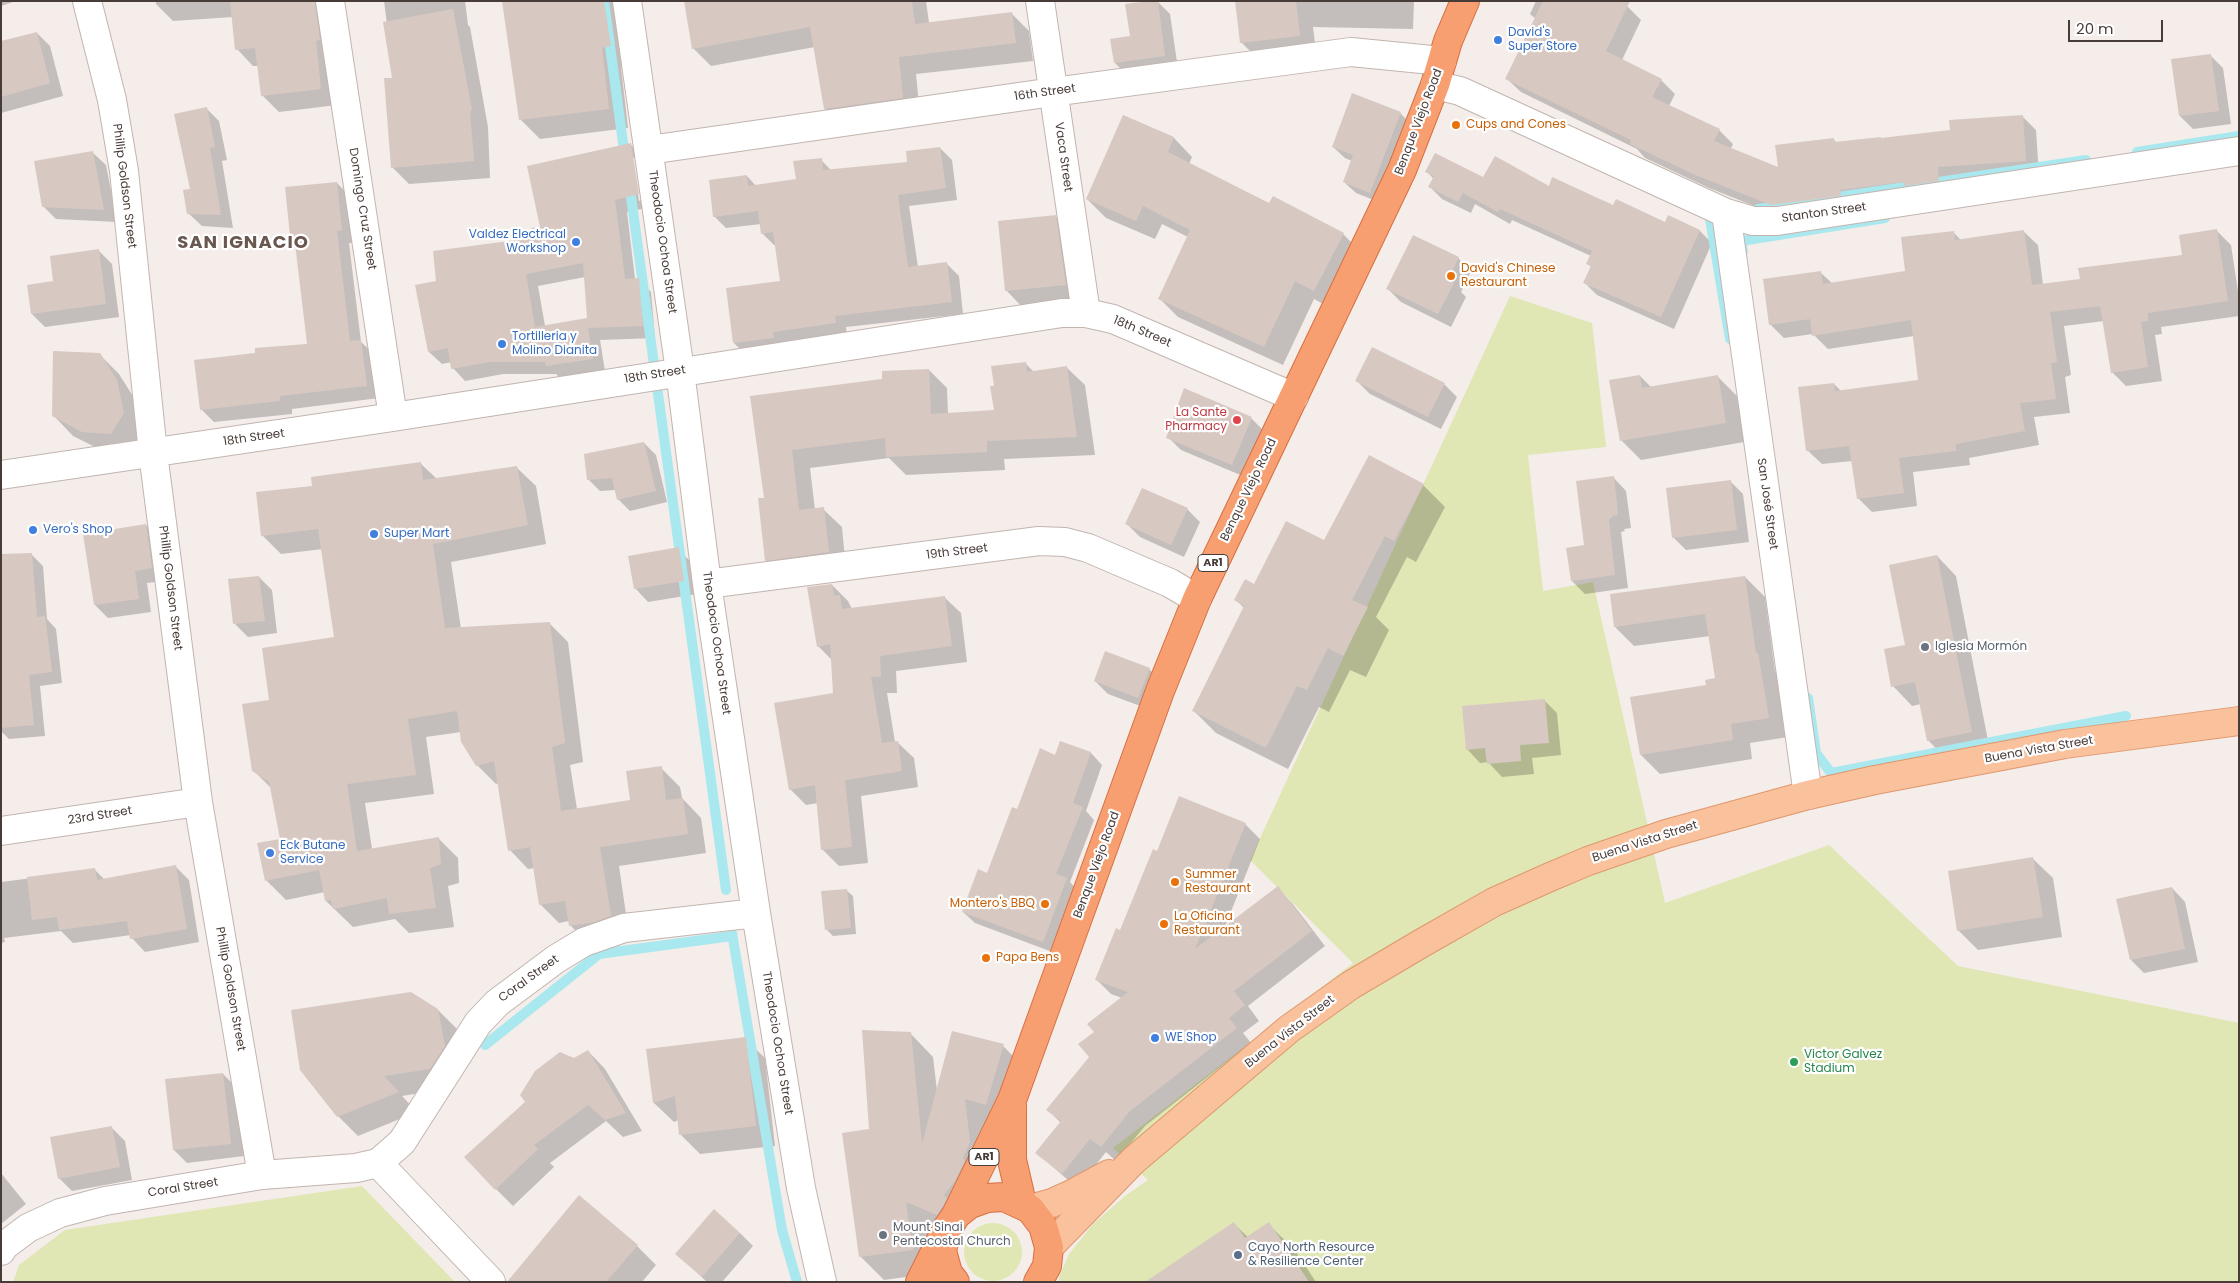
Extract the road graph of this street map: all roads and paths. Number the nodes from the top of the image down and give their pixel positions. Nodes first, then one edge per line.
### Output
1 (87, 1) edge
2 (330, 1) edge
3 (627, 1) edge
4 (1040, 1) edge
5 (1447, 1) edge
6 (1466, 1) edge
7 (1442, 62) junction
8 (1053, 92) junction
9 (649, 150) junction
10 (2239, 151) edge
11 (1726, 213) junction
12 (1086, 313) junction
13 (680, 371) junction
14 (1294, 397) junction
15 (393, 417) junction
16 (153, 453) junction
17 (1, 475) edge
18 (707, 584) junction
19 (1197, 599) junction
20 (2239, 721) edge
21 (1808, 795) junction
22 (198, 802) junction
23 (1, 831) edge
24 (756, 913) junction
25 (1012, 1100) junction
26 (1134, 1160) junction
27 (378, 1163) junction
28 (262, 1175) junction
29 (1026, 1206) junction
30 (951, 1221) junction
31 (1, 1251) edge
32 (1046, 1269) edge
33 (491, 1282) edge
34 (822, 1282) edge
35 (920, 1282) edge
36 (954, 1282) edge

1 - 16 street, Phillip Goldson Street
2 - 15 street, Domingo Cruz Street
3 - 9 street, Theodocio Ochoa Street
4 - 8 street, Vaca Street
5 - 7 highway, AR1
6 - 7 highway, Benque Viejo Road / AR1
7 - 8 street, 16th Street
7 - 11 street, Stanton Street
7 - 14 highway, Benque Viejo Road / AR1
8 - 9 street, 16th Street
8 - 12 street, Vaca Street
9 - 13 street, Theodocio Ochoa Street
10 - 11 street, Stanton Street
11 - 21 street, San José Street
12 - 13 street, 18th Street
12 - 14 street, 18th Street
13 - 15 street, 18th Street
13 - 18 street, Theodocio Ochoa Street
14 - 19 highway, Benque Viejo Road / AR1
15 - 16 street, 18th Street
16 - 17 street, 18th Street
16 - 22 street, Phillip Goldson Street
18 - 19 street, 19th Street
18 - 24 street, Theodocio Ochoa Street
19 - 25 highway, Benque Viejo Road / AR1
20 - 21 main road, Buena Vista Street
21 - 26 main road, Buena Vista Street
22 - 23 street, 23rd Street
22 - 28 street, Phillip Goldson Street
24 - 27 street, Coral Street
24 - 34 street, Theodocio Ochoa Street
25 - 29 highway, Benque Viejo Road / AR1
25 - 30 highway, Benque Viejo Road / AR1
26 - 29 main road, Buena Vista Street
26 - 32 main road, Buena Vista Street
27 - 28 street, Coral Street
27 - 33 street
28 - 31 street, Coral Street
29 - 30 highway
29 - 32 highway
30 - 35 highway, AR1
30 - 36 highway

